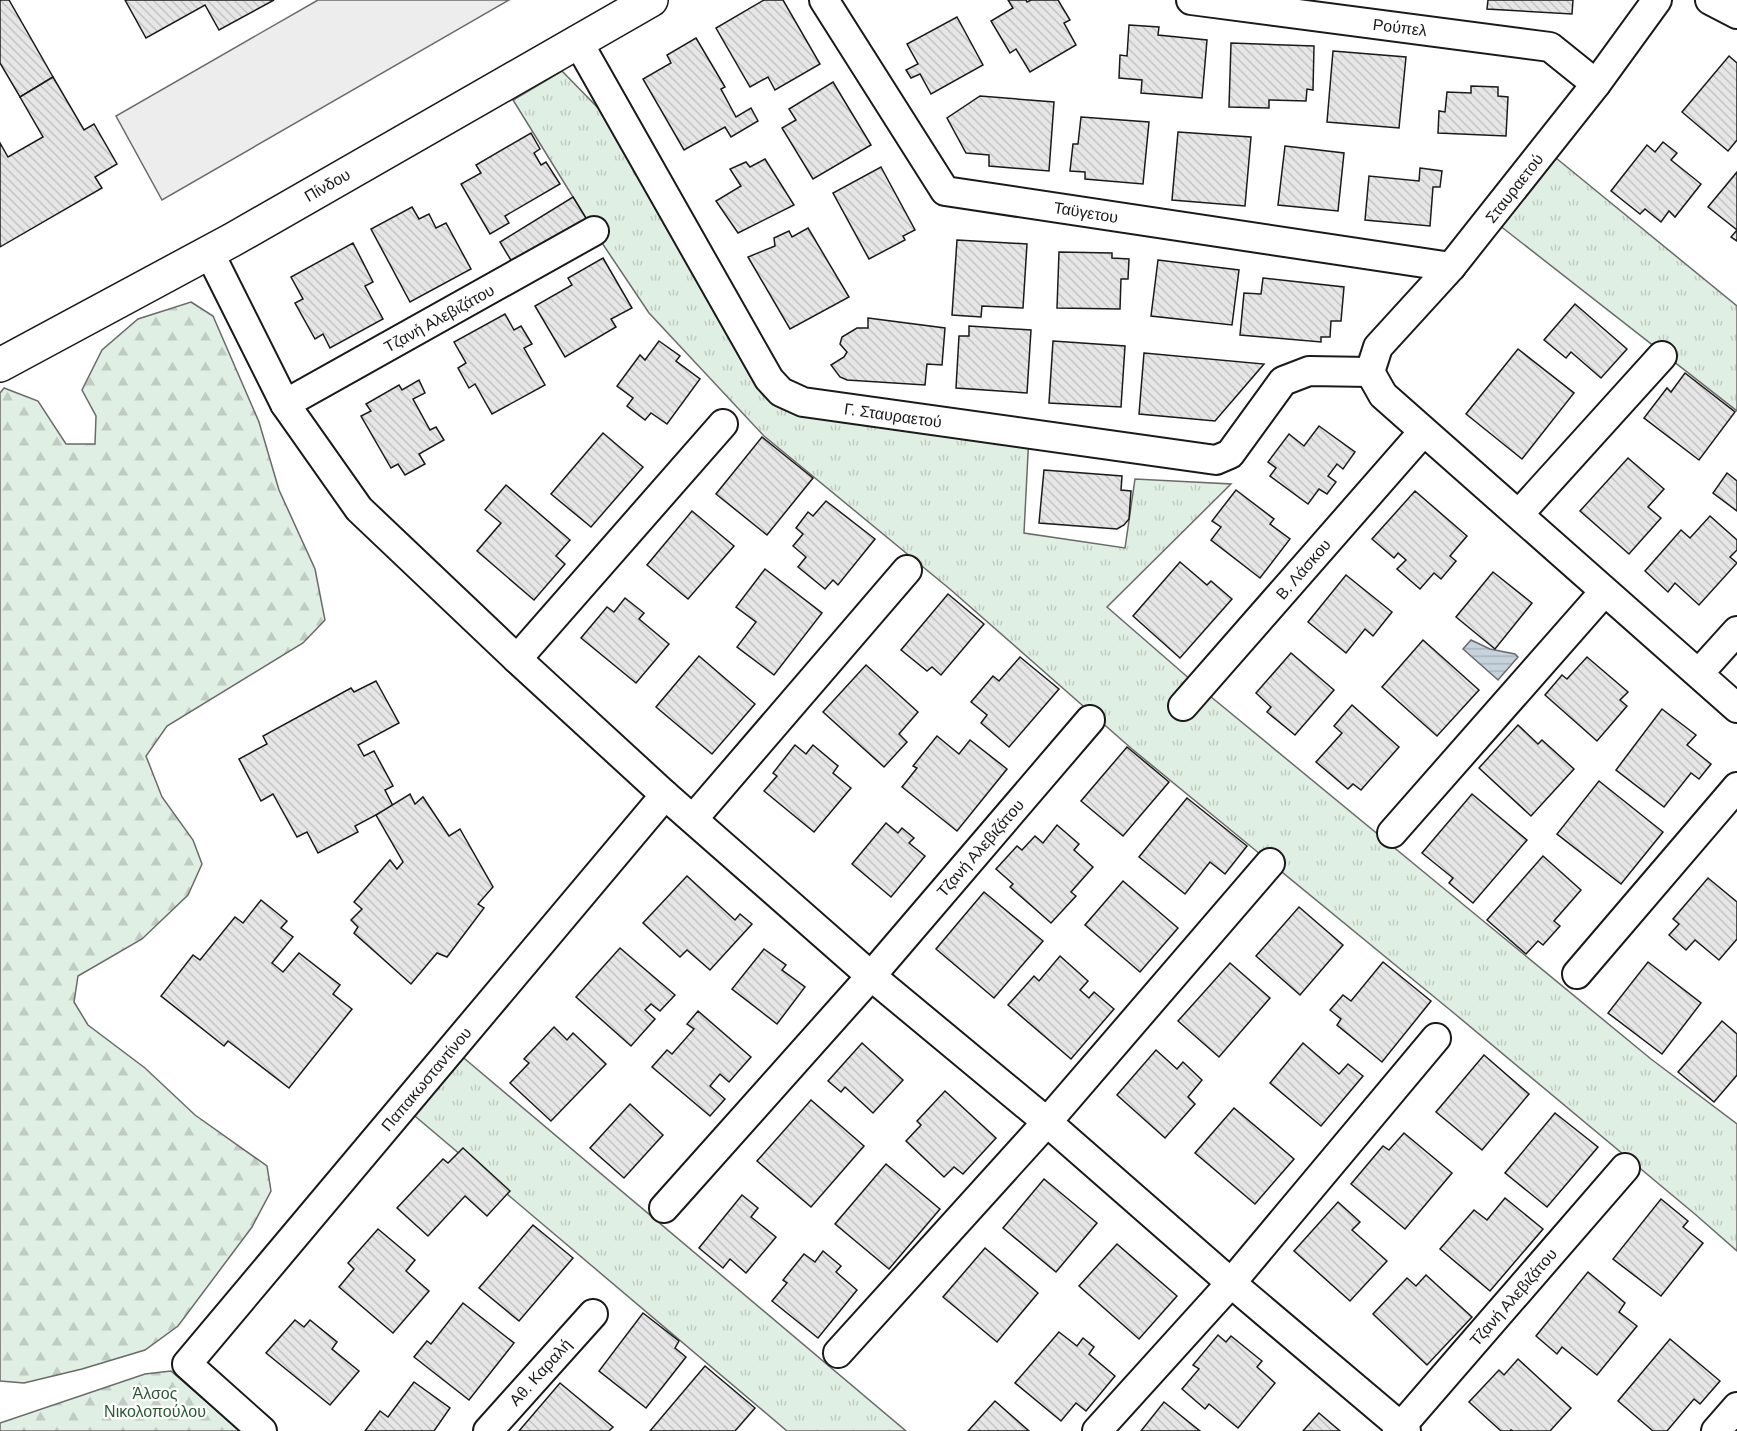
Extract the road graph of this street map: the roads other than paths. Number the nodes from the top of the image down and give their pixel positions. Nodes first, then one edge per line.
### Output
1 (651, 0) edge
2 (824, 0) edge
3 (1191, 0) edge
4 (1657, 0) edge
5 (1710, 0) edge
6 (1737, 14) edge
7 (578, 42) junction
8 (1596, 84) junction
9 (594, 231) dead end
10 (209, 252) junction
11 (1451, 267) junction
12 (1662, 356) dead end
13 (0, 365) edge
14 (1370, 372) junction
15 (285, 404) junction
16 (723, 424) dead end
17 (1423, 432) junction
18 (1519, 514) junction
19 (907, 570) dead end
20 (1604, 592) junction
21 (1737, 631) edge
22 (516, 659) junction
23 (1699, 673) junction
24 (1183, 706) dead end
25 (1737, 708) edge
26 (1090, 720) dead end
27 (1737, 786) edge
28 (664, 795) junction
29 (693, 819) junction
30 (1392, 833) dead end
31 (1270, 863) dead end
32 (1577, 974) dead end
33 (871, 976) junction
34 (1436, 1038) dead end
35 (1047, 1122) junction
36 (1625, 1168) dead end
37 (664, 1208) dead end
38 (1231, 1283) junction
39 (593, 1314) dead end
40 (838, 1353) dead end
41 (1737, 1407) edge
42 (1402, 1430) edge
43 (261, 1431) edge
44 (488, 1431) edge
45 (1097, 1431) edge
46 (1716, 1431) edge

1 - 7 street, Πίνδου
2 - 11 street, Ταϋγετου
3 - 8 street, Ρούπελ
4 - 8 street, Σταυραετού
5 - 6 street
7 - 10 street, Πίνδου
7 - 14 street, Γ. Σταυραετού
8 - 11 street, Σταυραετού
9 - 15 street, Τζανή Αλεβιζάτου
10 - 13 street, Πίνδου
10 - 15 street, Τζανή Αλεβιζάτου
11 - 14 street, Σταυραετού
12 - 18 street
14 - 17 street
15 - 22 street, Τζανή Αλεβιζάτου
16 - 22 street
17 - 18 street
17 - 24 street, Β. Λάσκου
18 - 20 street
19 - 29 street
20 - 23 street
20 - 30 street
21 - 23 street
22 - 28 street, Τζανή Αλεβιζάτου
23 - 25 street
26 - 33 street, Τζανή Αλεβιζάτου
27 - 32 street
28 - 29 street, Τζανή Αλεβιζάτου
28 - 43 street, Παπακωσταντίνου
29 - 33 street, Τζανή Αλεβιζάτου
31 - 35 street
33 - 35 street, Τζανή Αλεβιζάτου
33 - 37 street, Τζανή Αλεβιζάτου
34 - 38 street
35 - 38 street, Τζανή Αλεβιζάτου
35 - 40 street
36 - 42 street, Τζανή Αλεβιζάτου
38 - 42 street, Τζανή Αλεβιζάτου
38 - 45 street
39 - 44 street, Αθ. Καραλή
41 - 46 street

